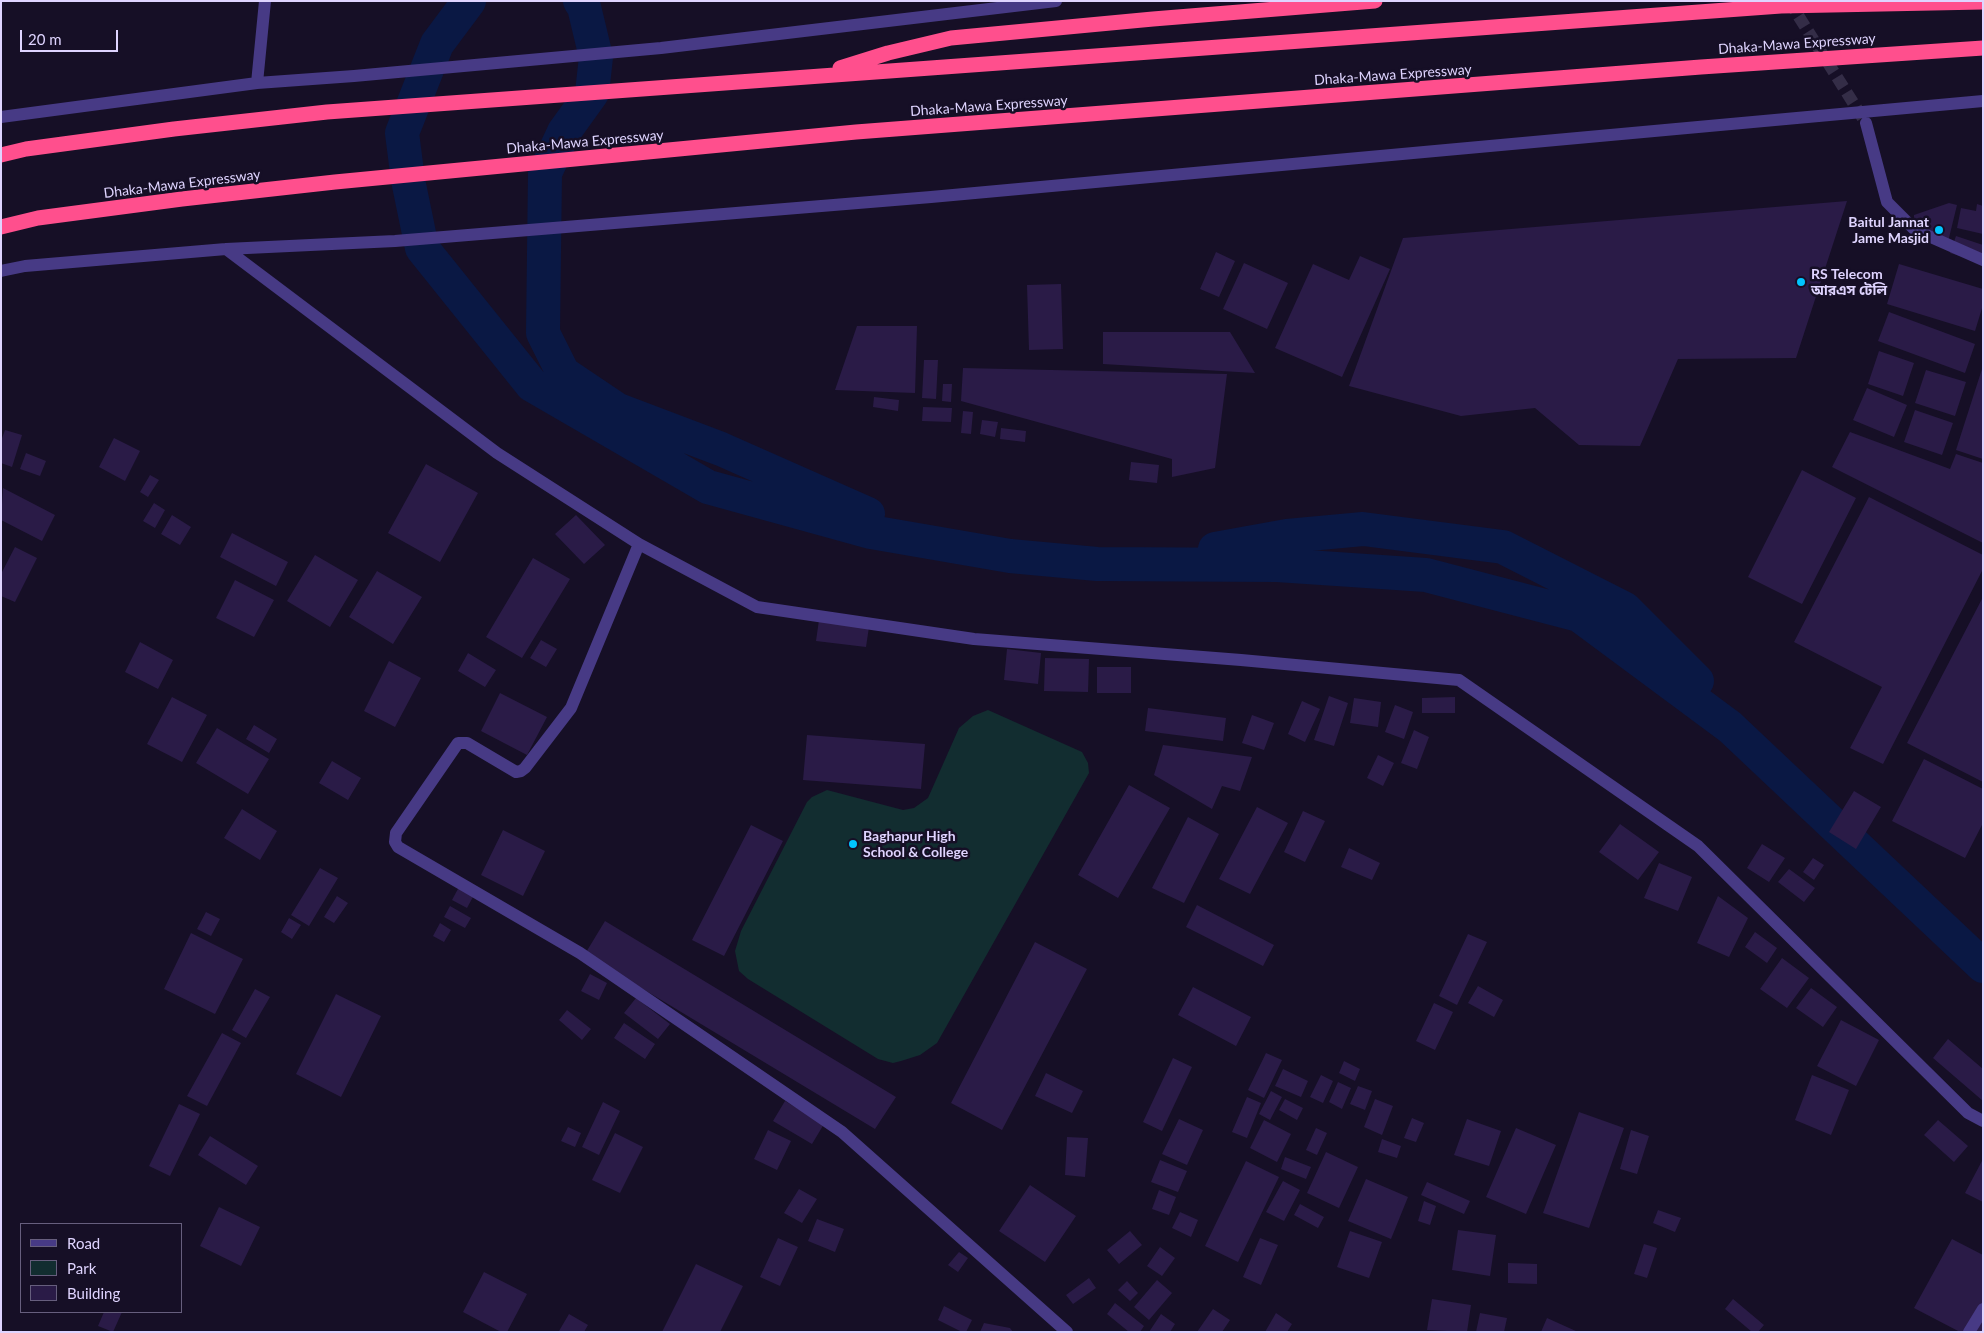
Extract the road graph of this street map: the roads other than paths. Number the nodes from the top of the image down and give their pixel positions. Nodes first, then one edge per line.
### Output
1 (265, 1) edge
2 (1056, 1) edge
3 (1375, 1) edge
4 (1983, 2) edge
5 (1983, 48) edge
6 (815, 76) junction
7 (257, 83) junction
8 (1983, 101) edge
9 (1, 117) edge
10 (1866, 123) tunnel mouth
11 (1, 155) edge
12 (1, 227) edge
13 (226, 249) junction
14 (1983, 260) edge
15 (1, 271) edge
16 (640, 544) junction
17 (1983, 1121) edge
18 (1983, 1308) edge
19 (1067, 1332) edge
20 (1969, 1332) edge

1 - 7 street
2 - 7 street
3 - 6 highway
4 - 6 highway
5 - 12 highway, Dhaka-Mawa Expressway
6 - 11 highway
7 - 9 street
8 - 13 street
10 - 14 street
13 - 15 street
13 - 16 street
16 - 17 street
16 - 19 street
18 - 20 street

